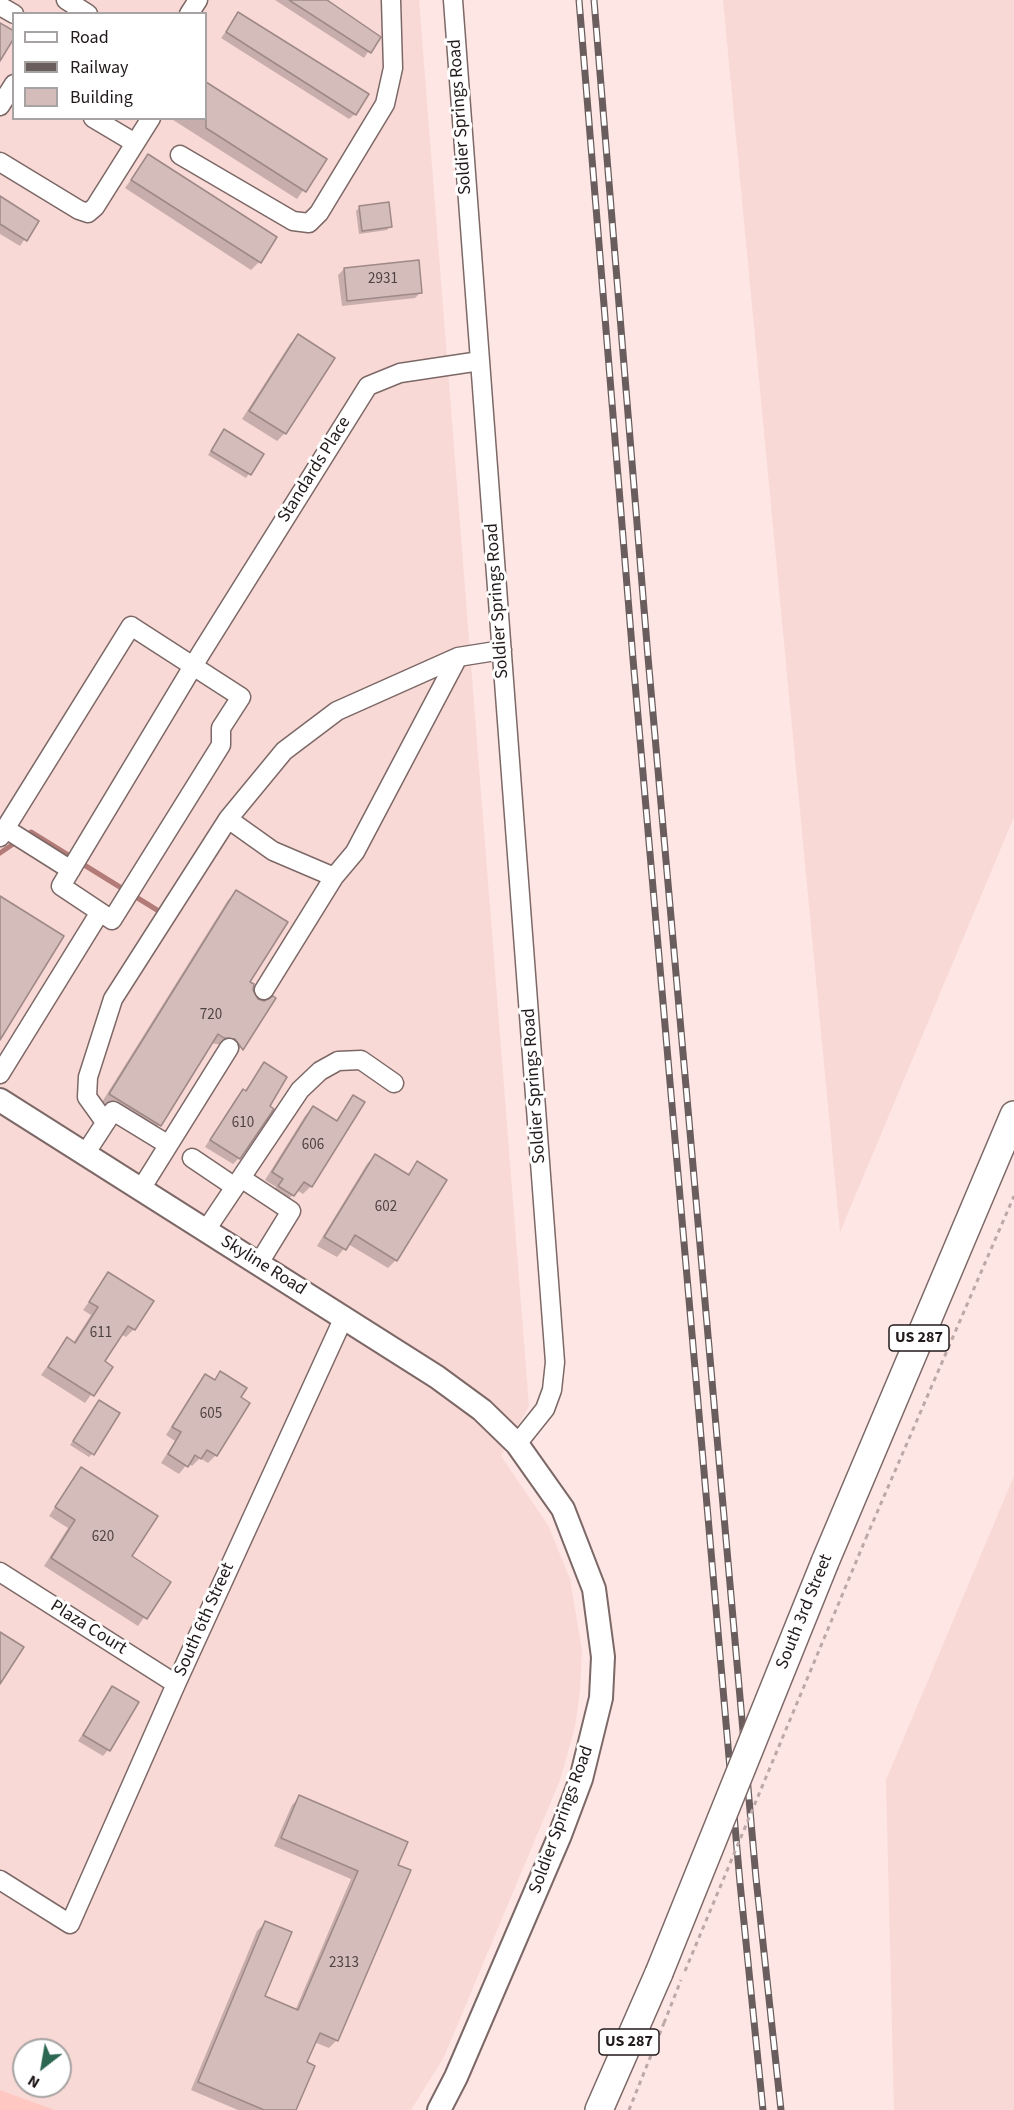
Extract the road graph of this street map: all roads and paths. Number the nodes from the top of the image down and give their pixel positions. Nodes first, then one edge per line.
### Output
1 (66, 0) edge
2 (391, 0) edge
3 (453, 0) edge
4 (85, 12) edge
5 (12, 87) edge
6 (0, 106) edge
7 (96, 120) edge
8 (150, 120) edge
9 (135, 143) junction
10 (180, 154) dead end
11 (0, 162) edge
12 (480, 361) junction
13 (502, 650) junction
14 (458, 657) junction
15 (197, 659) junction
16 (228, 819) junction
17 (3, 833) edge
18 (70, 870) junction
19 (334, 877) junction
20 (100, 912) junction
21 (264, 990) dead end
22 (229, 1048) dead end
23 (0, 1074) edge
24 (394, 1083) dead end
25 (0, 1100) edge
26 (1014, 1115) edge
27 (105, 1122) junction
28 (167, 1144) junction
29 (85, 1154) junction
30 (192, 1158) dead end
31 (238, 1182) junction
32 (141, 1189) junction
33 (1014, 1196) edge
34 (206, 1230) junction
35 (259, 1263) junction
36 (344, 1317) junction
37 (517, 1444) junction
38 (0, 1572) edge
39 (176, 1684) junction
40 (0, 1880) edge
41 (439, 2110) edge
42 (599, 2110) edge
43 (629, 2110) edge

1 - 4 street
2 - 10 street
3 - 12 street, Soldier Springs Road
5 - 6 street
7 - 9 street
8 - 9 street
9 - 11 street
12 - 13 street, Soldier Springs Road
12 - 15 street, Standards Place
13 - 14 street
13 - 37 street, Soldier Springs Road
14 - 16 street
14 - 19 street
15 - 17 street
15 - 18 street, Standards Place
15 - 20 street
16 - 19 street
16 - 27 street
17 - 18 street
18 - 20 street
19 - 21 street
20 - 23 street
22 - 28 street
24 - 31 street
25 - 29 main road, Skyline Road
26 - 42 highway, South 3rd Street / US 287, bridge
27 - 28 street
27 - 29 street
28 - 32 street
29 - 32 main road, Skyline Road
30 - 31 street
31 - 34 street
31 - 35 street
32 - 34 main road, Skyline Road
33 - 43 path, bridge
34 - 35 main road, Skyline Road
35 - 36 main road, Skyline Road
36 - 37 main road, Skyline Road
36 - 39 street, South 6th Street
37 - 41 main road, Soldier Springs Road
38 - 39 street, Plaza Court
39 - 40 street, South 6th Street

